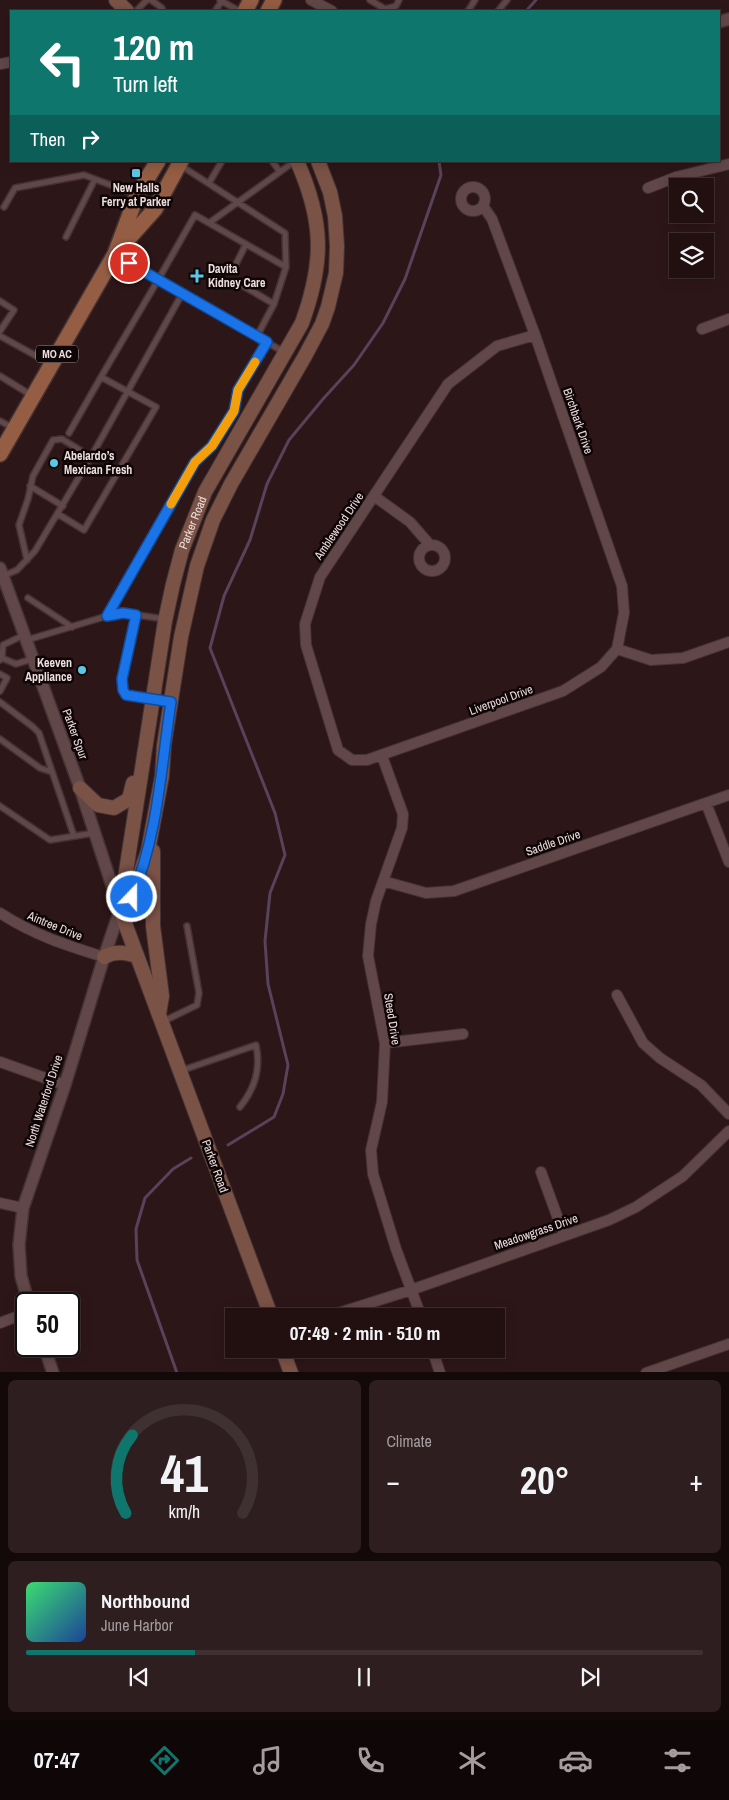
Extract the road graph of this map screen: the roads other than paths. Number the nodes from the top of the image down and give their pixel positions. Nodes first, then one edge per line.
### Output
1 (116, 0) edge
2 (149, 0) edge
3 (311, 0) edge
4 (370, 0) edge
5 (399, 0) edge
6 (507, 0) edge
7 (221, 1) edge
8 (126, 10) edge
9 (137, 10) edge
10 (163, 10) edge
11 (237, 10) edge
12 (330, 10) edge
13 (389, 10) edge
14 (499, 10) edge
15 (157, 162) edge
16 (221, 162) edge
17 (273, 162) edge
18 (295, 162) edge
19 (296, 162) edge
20 (318, 162) edge
21 (180, 163) edge
22 (729, 164) edge
23 (280, 172) junction
24 (95, 179) junction
25 (209, 183) junction
26 (648, 188) dead end
27 (137, 195) junction
28 (238, 202) junction
29 (483, 206) dead end
30 (4, 207) dead end
31 (209, 223) junction
32 (66, 237) dead end
33 (246, 244) junction
34 (115, 254) junction
35 (286, 267) junction
36 (233, 270) dead end
37 (158, 280) junction
38 (240, 284) dead end
39 (182, 294) junction
40 (0, 301) edge
41 (274, 304) junction
42 (729, 319) edge
43 (702, 329) dead end
44 (0, 331) edge
45 (535, 335) junction
46 (0, 336) edge
47 (257, 336) junction
48 (267, 342) junction
49 (285, 352) junction
50 (52, 364) junction
51 (0, 376) edge
52 (101, 377) junction
53 (128, 391) junction
54 (33, 397) junction
55 (0, 421) edge
56 (15, 429) junction
57 (69, 433) dead end
58 (0, 454) edge
59 (91, 457) junction
60 (30, 486) junction
61 (374, 496) junction
62 (63, 506) junction
63 (58, 514) junction
64 (430, 545) dead end
65 (27, 560) junction
66 (1, 574) edge
67 (28, 598) dead end
68 (136, 615) junction
69 (107, 616) junction
70 (166, 619) junction
71 (72, 627) junction
72 (26, 637) junction
73 (729, 642) edge
74 (617, 649) junction
75 (33, 658) junction
76 (1, 659) edge
77 (0, 674) edge
78 (0, 692) edge
79 (153, 700) junction
80 (0, 702) edge
81 (171, 702) junction
82 (149, 722) junction
83 (0, 739) edge
84 (382, 756) junction
85 (52, 772) junction
86 (80, 788) junction
87 (729, 795) edge
88 (706, 803) junction
89 (0, 806) edge
90 (155, 810) junction
91 (95, 833) junction
92 (74, 836) junction
93 (729, 862) edge
94 (383, 881) junction
95 (120, 910) junction
96 (0, 913) edge
97 (187, 926) dead end
98 (137, 956) junction
99 (104, 957) junction
100 (617, 995) dead end
101 (160, 1019) junction
102 (463, 1034) dead end
103 (385, 1044) junction
104 (0, 1062) edge
105 (180, 1071) junction
106 (64, 1085) junction
107 (240, 1107) dead end
108 (729, 1114) edge
109 (729, 1130) edge
110 (541, 1172) dead end
111 (0, 1203) edge
112 (23, 1208) junction
113 (564, 1235) junction
114 (411, 1290) junction
115 (26, 1292) edge
116 (267, 1308) edge
117 (354, 1308) edge
118 (418, 1308) edge
119 (15, 1317) edge
120 (0, 1323) edge
121 (729, 1344) edge
122 (48, 1357) edge
123 (286, 1358) edge
124 (435, 1358) edge
125 (53, 1372) edge
126 (291, 1372) edge
127 (440, 1372) edge
128 (646, 1372) edge

1 - 8 main road
2 - 9 lane
2 - 10 lane
3 - 12 street
4 - 13 lane
5 - 13 lane
6 - 14 lane
7 - 11 lane
15 - 27 main road, MO AC
16 - 25 lane
17 - 23 lane
18 - 23 lane
19 - 49 main road, Parker Road
20 - 81 main road, Parker Road
21 - 25 lane
21 - 34 main road, MO AC
22 - 26 street
23 - 28 lane
24 - 27 lane
24 - 30 lane
24 - 32 lane
25 - 28 lane
27 - 34 main road, MO AC
28 - 31 lane
28 - 35 lane
29 - 45 street, Birchbark Drive
31 - 33 lane
31 - 37 lane
33 - 35 lane
33 - 36 lane
34 - 37 lane
34 - 50 main road, MO AC
35 - 41 lane
37 - 39 lane
37 - 52 lane
38 - 41 lane
39 - 47 lane
39 - 53 lane
40 - 44 lane
41 - 47 lane
42 - 43 street
45 - 61 street, Amblewood Drive
45 - 74 street, Birchbark Drive
46 - 50 lane
47 - 48 lane
48 - 49 lane
48 - 69 lane
49 - 70 main road, Parker Road
50 - 54 main road, MO AC
51 - 54 lane
52 - 53 lane
52 - 57 lane
53 - 59 lane
53 - 63 lane
54 - 56 main road, MO AC
55 - 56 lane
56 - 58 main road, MO AC
59 - 60 lane
59 - 62 lane
60 - 62 lane
60 - 65 lane
61 - 64 street
61 - 84 street, Amblewood Drive
62 - 63 lane
63 - 65 lane
65 - 66 lane
66 - 72 street, Parker Spur
67 - 71 lane
68 - 69 lane
68 - 70 lane
68 - 79 lane
69 - 71 lane
70 - 79 main road, Parker Road
71 - 72 lane
72 - 75 street, Parker Spur
72 - 76 lane
73 - 74 street
74 - 84 street, Liverpool Drive
75 - 76 lane
75 - 86 street, Parker Spur
77 - 78 lane
79 - 81 lane
79 - 82 main road, Parker Road
80 - 85 lane
81 - 90 main road, Parker Road
82 - 86 main road
82 - 95 main road, Parker Road
83 - 85 lane
84 - 94 street, Steed Drive
85 - 92 lane
86 - 91 street, Parker Spur
87 - 88 street, Saddle Drive
88 - 93 street
88 - 94 street, Saddle Drive
89 - 92 lane
90 - 95 main road, Parker Road
90 - 101 main road, Parker Road
91 - 92 lane
91 - 95 street, Parker Spur
94 - 103 street, Steed Drive
95 - 98 main road, Parker Road
95 - 99 street, North Waterford Drive
96 - 99 street, Aintree Drive
97 - 101 lane
98 - 99 main road
98 - 101 main road, Parker Road
99 - 106 street, North Waterford Drive
100 - 108 street
101 - 105 main road, Parker Road
102 - 103 street
103 - 114 street, Steed Drive
104 - 106 street
105 - 107 lane
105 - 116 main road, Parker Road
106 - 112 street, North Waterford Drive
109 - 113 street, Meadowgrass Drive
110 - 113 street
111 - 112 street
112 - 115 street, North Waterford Drive
113 - 114 street, Meadowgrass Drive
114 - 117 street, Meadowgrass Drive
114 - 118 street, Steed Drive
119 - 120 street
121 - 128 street
122 - 125 street
123 - 126 main road
124 - 127 street

